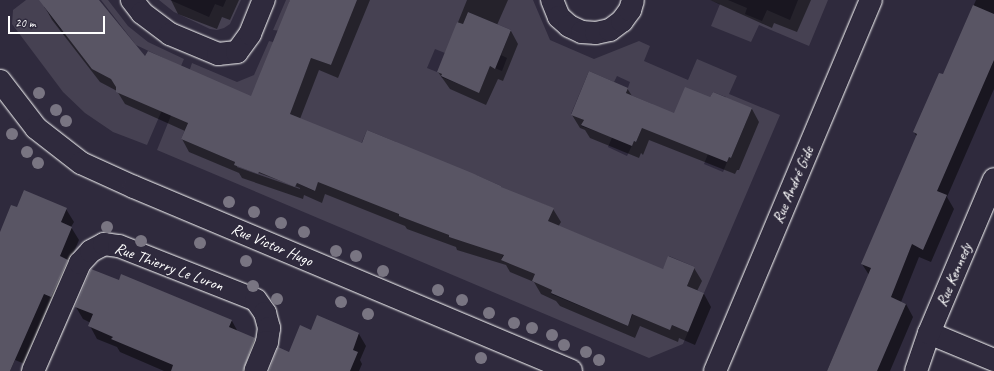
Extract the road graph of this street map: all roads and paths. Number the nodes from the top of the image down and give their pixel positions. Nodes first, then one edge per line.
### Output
1 (132, 0) edge
2 (264, 0) edge
3 (552, 0) edge
4 (633, 0) edge
5 (871, 0) edge
6 (0, 81) edge
7 (994, 179) edge
8 (929, 333) junction
9 (994, 360) edge
10 (533, 364) edge
11 (33, 371) edge
12 (255, 371) edge
13 (571, 371) edge
14 (715, 371) edge
15 (916, 371) edge

1 - 2 street
3 - 4 street
5 - 14 street, Rue André Gide
6 - 10 street, Rue Victor Hugo
7 - 8 street, Rue Kennedy
8 - 9 street
8 - 15 street, Rue Kennedy
10 - 13 street, Rue Victor Hugo
11 - 12 street, Rue Thierry Le Luron

